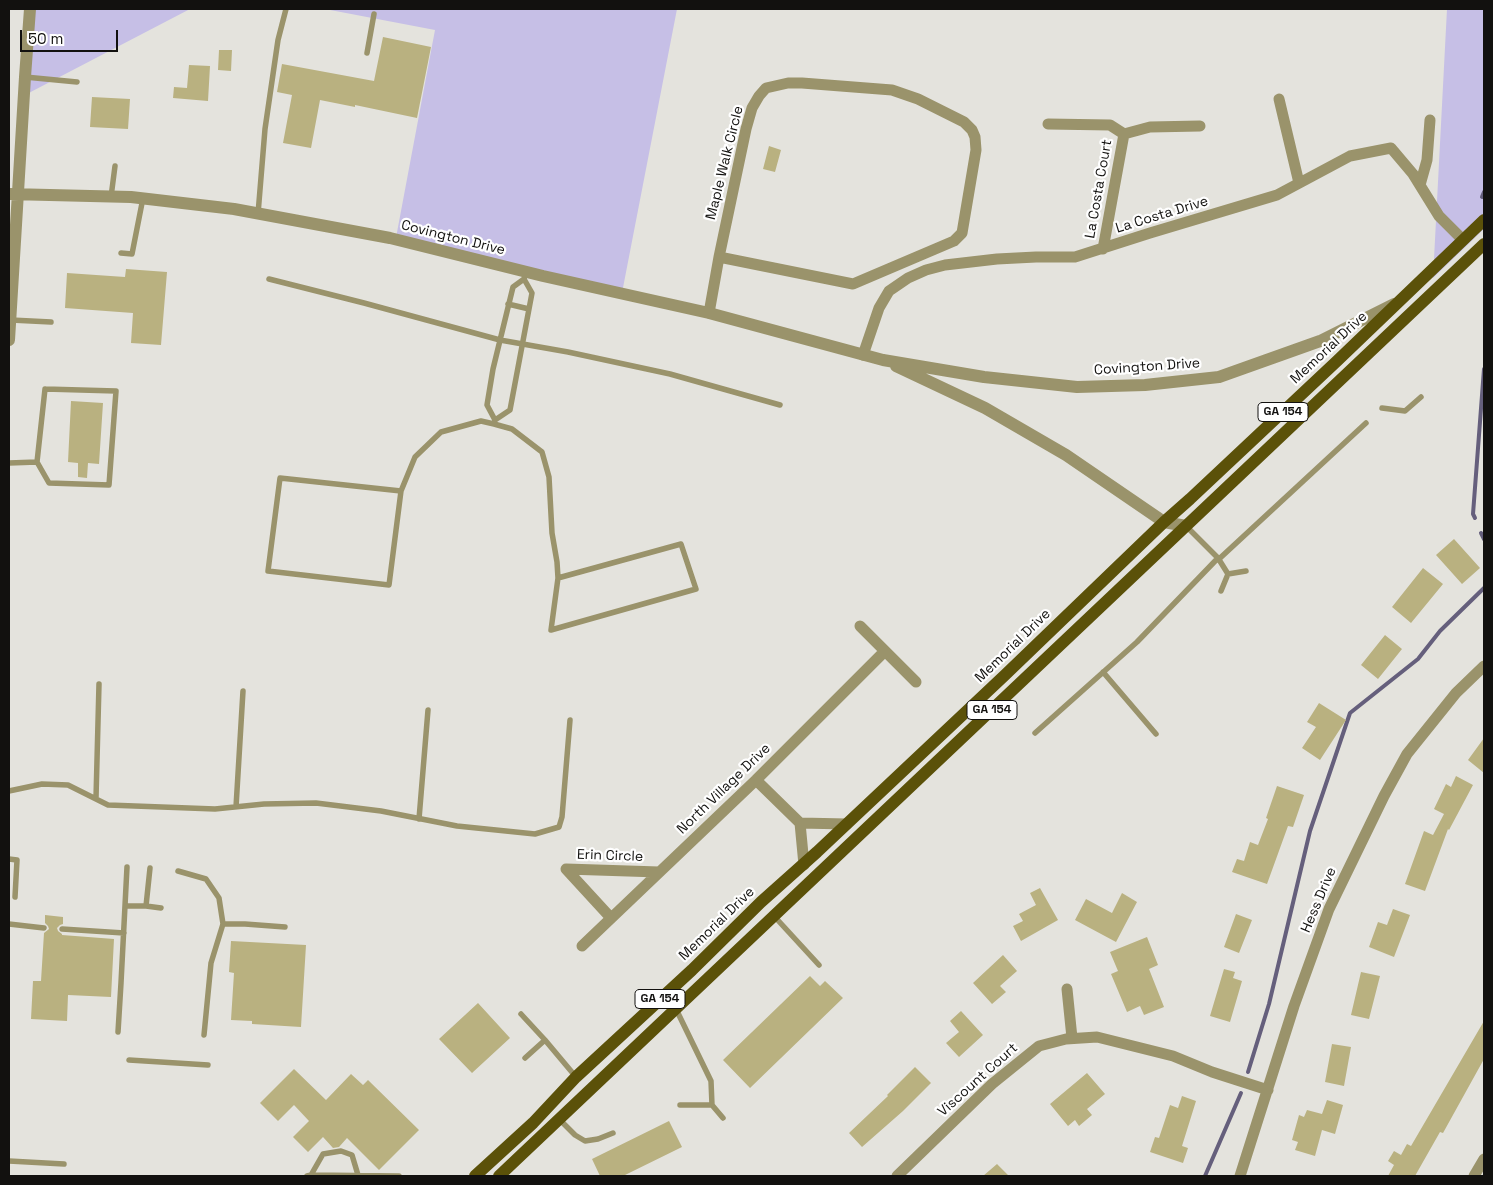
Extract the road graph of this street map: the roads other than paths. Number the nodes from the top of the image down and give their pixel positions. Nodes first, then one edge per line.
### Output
1 (30, 9) edge
2 (286, 9) edge
3 (374, 14) dead end
4 (367, 53) dead end
5 (25, 77) junction
6 (77, 82) dead end
7 (1279, 99) dead end
8 (1430, 120) dead end
9 (1048, 124) dead end
10 (1200, 126) dead end
11 (1124, 134) junction
12 (115, 166) dead end
13 (1299, 183) junction
14 (1420, 185) junction
15 (13, 194) edge
16 (111, 196) junction
17 (143, 198) junction
18 (258, 214) junction
19 (1484, 220) edge
20 (1463, 240) junction
21 (1484, 244) edge
22 (1103, 249) junction
23 (120, 253) dead end
24 (719, 258) junction
25 (525, 275) junction
26 (269, 279) dead end
27 (10, 292) edge
28 (1400, 301) junction
29 (508, 304) junction
30 (529, 309) junction
31 (709, 313) junction
32 (10, 320) edge
33 (51, 322) dead end
34 (9, 340) edge
35 (500, 340) junction
36 (522, 345) junction
37 (863, 355) junction
38 (883, 360) junction
39 (1421, 397) dead end
40 (780, 405) dead end
41 (1382, 408) dead end
42 (495, 422) junction
43 (1366, 423) dead end
44 (9, 462) edge
45 (37, 462) junction
46 (401, 491) junction
47 (1164, 522) junction
48 (1186, 526) junction
49 (1218, 559) junction
50 (1246, 571) dead end
51 (1228, 574) junction
52 (558, 578) junction
53 (1221, 591) dead end
54 (860, 626) dead end
55 (885, 651) junction
56 (1484, 666) edge
57 (1103, 672) junction
58 (916, 682) dead end
59 (99, 684) dead end
60 (243, 691) dead end
61 (428, 710) dead end
62 (570, 720) dead end
63 (1034, 733) dead end
64 (1156, 734) dead end
65 (756, 780) junction
66 (9, 791) edge
67 (96, 798) junction
68 (236, 807) junction
69 (419, 819) junction
70 (800, 824) junction
71 (847, 824) junction
72 (9, 859) edge
73 (804, 865) junction
74 (127, 867) dead end
75 (150, 868) dead end
76 (178, 871) dead end
77 (659, 872) junction
78 (16, 897) dead end
79 (125, 906) junction
80 (146, 906) junction
81 (162, 908) dead end
82 (774, 916) junction
83 (611, 918) junction
84 (9, 924) edge
85 (223, 924) junction
86 (285, 927) dead end
87 (44, 928) dead end
88 (62, 929) dead end
89 (124, 933) junction
90 (582, 946) dead end
91 (819, 965) dead end
92 (1067, 989) dead end
93 (676, 1008) junction
94 (521, 1014) dead end
95 (118, 1032) dead end
96 (204, 1035) dead end
97 (1072, 1038) junction
98 (545, 1040) junction
99 (525, 1058) dead end
100 (129, 1060) dead end
101 (208, 1065) dead end
102 (576, 1077) junction
103 (1268, 1090) junction
104 (680, 1105) dead end
105 (712, 1105) junction
106 (723, 1118) dead end
107 (559, 1119) junction
108 (613, 1133) dead end
109 (1484, 1159) edge
110 (9, 1161) edge
111 (64, 1164) dead end
112 (358, 1175) edge
113 (309, 1176) edge
114 (399, 1176) edge
115 (474, 1176) edge
116 (499, 1176) edge
117 (897, 1176) edge
118 (1240, 1176) edge
119 (1474, 1176) edge

1 - 5 street
2 - 18 lane
3 - 4 lane
5 - 6 lane
5 - 15 street
7 - 13 street
8 - 14 street
9 - 11 street
10 - 11 street
11 - 22 street, La Costa Court
12 - 16 lane
13 - 14 street, La Costa Drive
13 - 22 street, La Costa Drive
14 - 20 street, La Costa Drive
15 - 16 street, Covington Drive
15 - 27 street
16 - 17 street, Covington Drive
17 - 18 street, Covington Drive
17 - 23 lane
18 - 25 street, Covington Drive
19 - 20 main road, Memorial Drive / GA 154
20 - 28 main road, Memorial Drive / GA 154
21 - 48 main road, GA 154
22 - 37 street, La Costa Drive
24 - 24 street, Maple Walk Circle
24 - 31 street, Maple Walk Circle
25 - 29 lane
25 - 30 lane
25 - 31 street, Covington Drive
26 - 35 lane
27 - 32 street
28 - 38 street, Covington Drive
28 - 47 main road, Memorial Drive / GA 154
29 - 30 lane
29 - 35 lane
30 - 36 lane
31 - 37 street, Covington Drive
32 - 33 lane
32 - 34 street
35 - 36 lane
35 - 42 lane
36 - 40 lane
36 - 42 lane
37 - 38 street, Covington Drive
38 - 47 street, Covington Drive
39 - 41 lane
42 - 46 lane
42 - 52 lane
43 - 49 lane
44 - 45 lane
45 - 45 lane
46 - 46 lane
47 - 48 street, Covington Drive
47 - 71 main road, Memorial Drive / GA 154
48 - 49 lane
48 - 82 main road, GA 154
49 - 51 lane
49 - 57 lane
50 - 51 lane
51 - 53 lane
52 - 52 lane
54 - 55 street
55 - 58 street
55 - 65 street, North Village Drive
56 - 103 street, Hess Drive
57 - 63 lane
57 - 64 lane
59 - 67 lane
60 - 68 lane
61 - 69 lane
62 - 69 lane
65 - 70 street
65 - 77 street, North Village Drive
66 - 67 lane
67 - 68 lane
68 - 69 lane
70 - 71 street
70 - 73 street
71 - 73 main road, Memorial Drive / GA 154
72 - 78 lane
73 - 102 main road, Memorial Drive / GA 154
74 - 79 lane
75 - 80 lane
76 - 85 lane
77 - 83 street, North Village Drive
77 - 83 street, Erin Circle
79 - 80 lane
79 - 89 lane
80 - 81 lane
82 - 91 lane
82 - 93 main road, GA 154
83 - 90 street, North Village Drive
84 - 87 lane
85 - 86 lane
85 - 96 lane
88 - 89 lane
89 - 95 lane
92 - 97 street
93 - 105 lane
93 - 107 main road, GA 154
94 - 98 lane
97 - 103 street, Viscount Court
97 - 117 street, Viscount Court
98 - 99 lane
98 - 102 lane
100 - 101 lane
102 - 115 main road, Memorial Drive / GA 154
103 - 118 street, Hess Drive
104 - 105 lane
105 - 106 lane
107 - 108 lane
107 - 116 main road, GA 154
109 - 119 street
110 - 111 lane
112 - 113 lane
112 - 113 lane
112 - 114 lane

